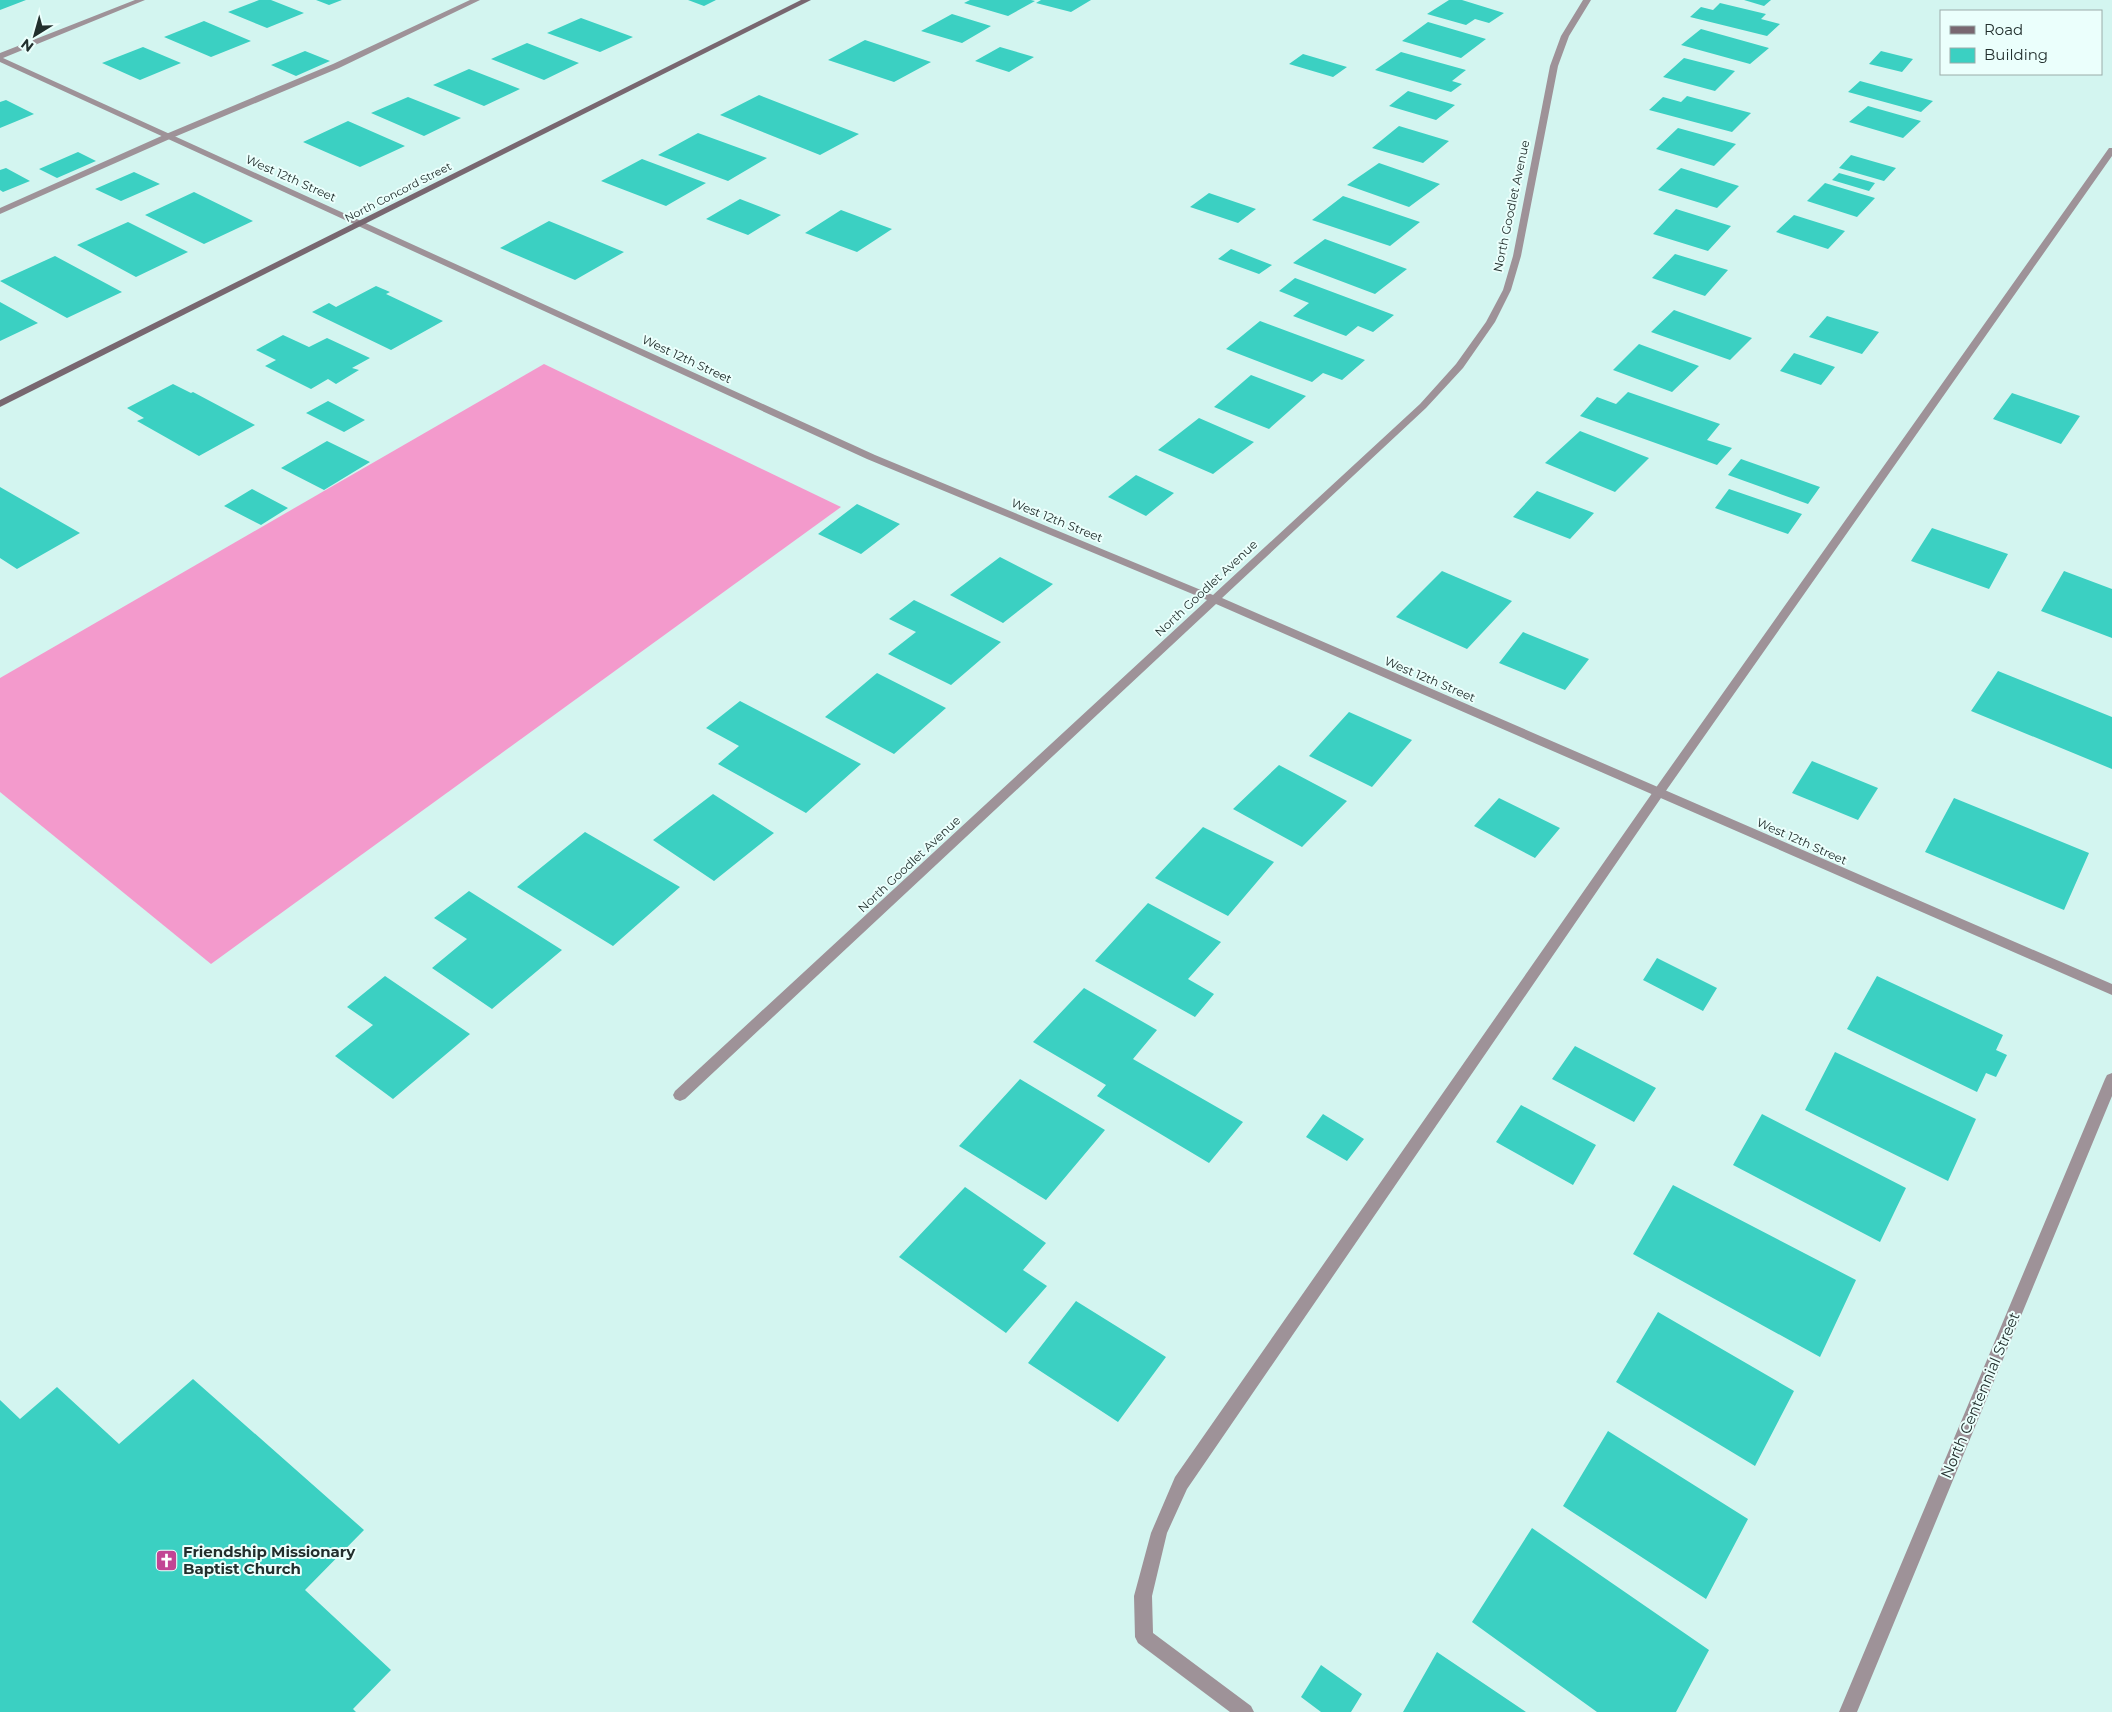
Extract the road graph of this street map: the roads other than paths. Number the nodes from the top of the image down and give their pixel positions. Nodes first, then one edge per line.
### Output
1 (141, 0) edge
2 (476, 0) edge
3 (807, 0) edge
4 (1587, 0) edge
5 (0, 57) edge
6 (169, 136) junction
7 (2112, 150) edge
8 (0, 210) edge
9 (360, 223) junction
10 (0, 404) edge
11 (1214, 599) junction
12 (1659, 792) junction
13 (2112, 990) edge
14 (2112, 1079) edge
15 (680, 1096) dead end
16 (1245, 1712) edge
17 (1848, 1712) edge

1 - 5 street
2 - 6 street
3 - 9 main road, North Concord Street
4 - 11 street, North Goodlet Avenue
5 - 6 street, West 12th Street
6 - 8 street
6 - 9 street, West 12th Street
7 - 12 street
9 - 10 main road, North Concord Street
9 - 11 street, West 12th Street
11 - 12 street, West 12th Street
11 - 15 street, North Goodlet Avenue
12 - 13 street, West 12th Street
12 - 16 street
14 - 17 street, North Centennial Street

